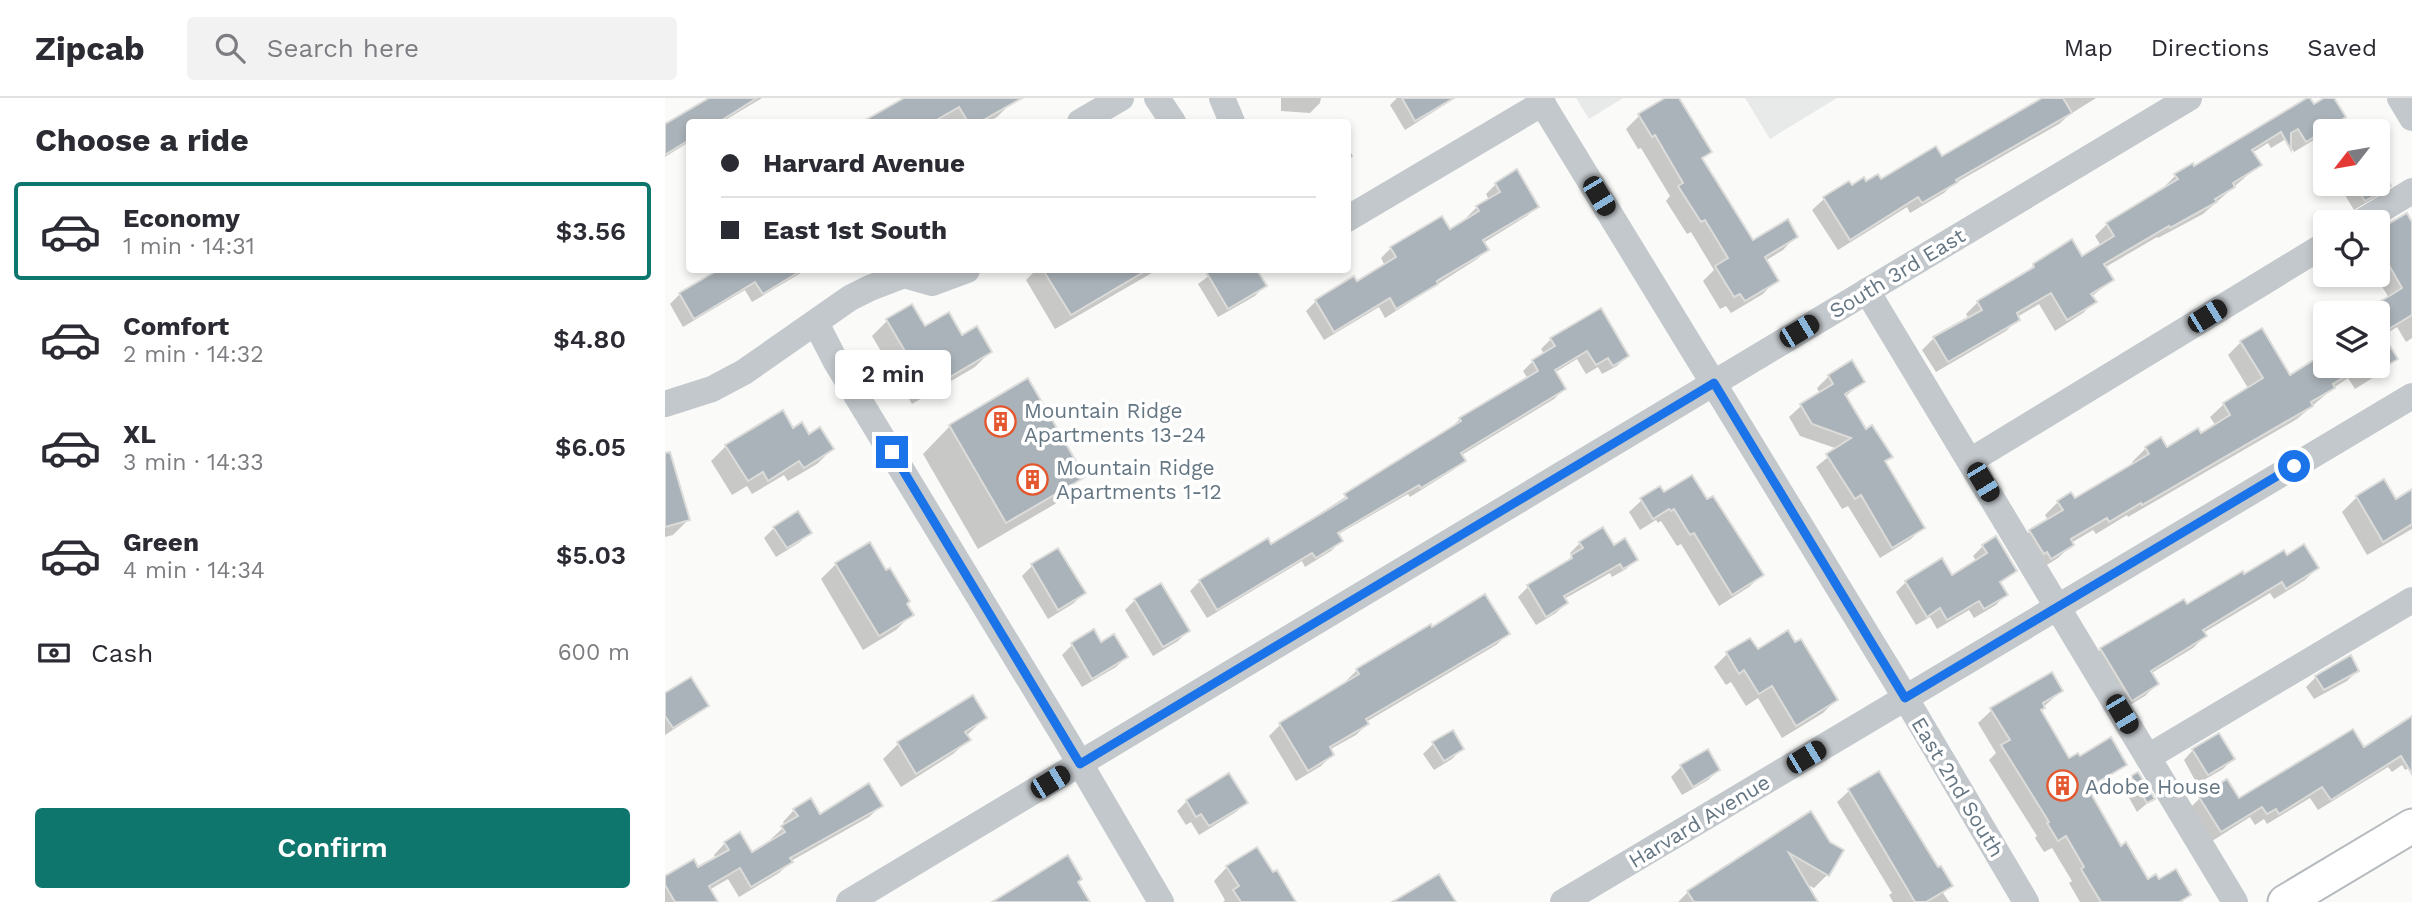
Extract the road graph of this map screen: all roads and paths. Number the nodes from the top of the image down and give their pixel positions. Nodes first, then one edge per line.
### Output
1 (1121, 98) edge
2 (1157, 98) edge
3 (1223, 98) edge
4 (2189, 98) edge
5 (2400, 98) edge
6 (1541, 100) edge
7 (2412, 118) edge
8 (1085, 119) edge
9 (1171, 119) edge
10 (1231, 119) edge
11 (2412, 191) edge
12 (2381, 210) edge
13 (1351, 217) edge
14 (2313, 252) edge
15 (902, 273) edge
16 (907, 273) edge
17 (959, 273) edge
18 (1867, 290) junction
19 (816, 323) junction
20 (1714, 383) junction
21 (2412, 396) edge
22 (665, 404) edge
23 (1970, 461) junction
24 (2412, 600) edge
25 (2057, 607) junction
26 (1905, 698) junction
27 (2148, 757) junction
28 (1080, 764) junction
29 (2412, 826) edge
30 (849, 902) edge
31 (1161, 902) edge
32 (1563, 902) edge
33 (2026, 902) edge
34 (2235, 902) edge
35 (2285, 902) edge

1 - 8 street
2 - 9 street
3 - 10 street
4 - 18 street, South 3rd East
5 - 7 street
6 - 13 street
6 - 20 street, East 2nd South
11 - 12 street
14 - 23 street
15 - 19 street
16 - 17 street
18 - 20 street, South 3rd East
18 - 23 street
19 - 22 street
19 - 28 street
20 - 26 street, East 2nd South
20 - 28 street, South 3rd East
21 - 25 street, Harvard Avenue
23 - 25 street
24 - 27 street
25 - 26 street, Harvard Avenue
25 - 27 street
26 - 32 street, Harvard Avenue
26 - 33 street, East 2nd South
27 - 34 street
28 - 30 street, South 3rd East
28 - 31 street
29 - 35 main road

